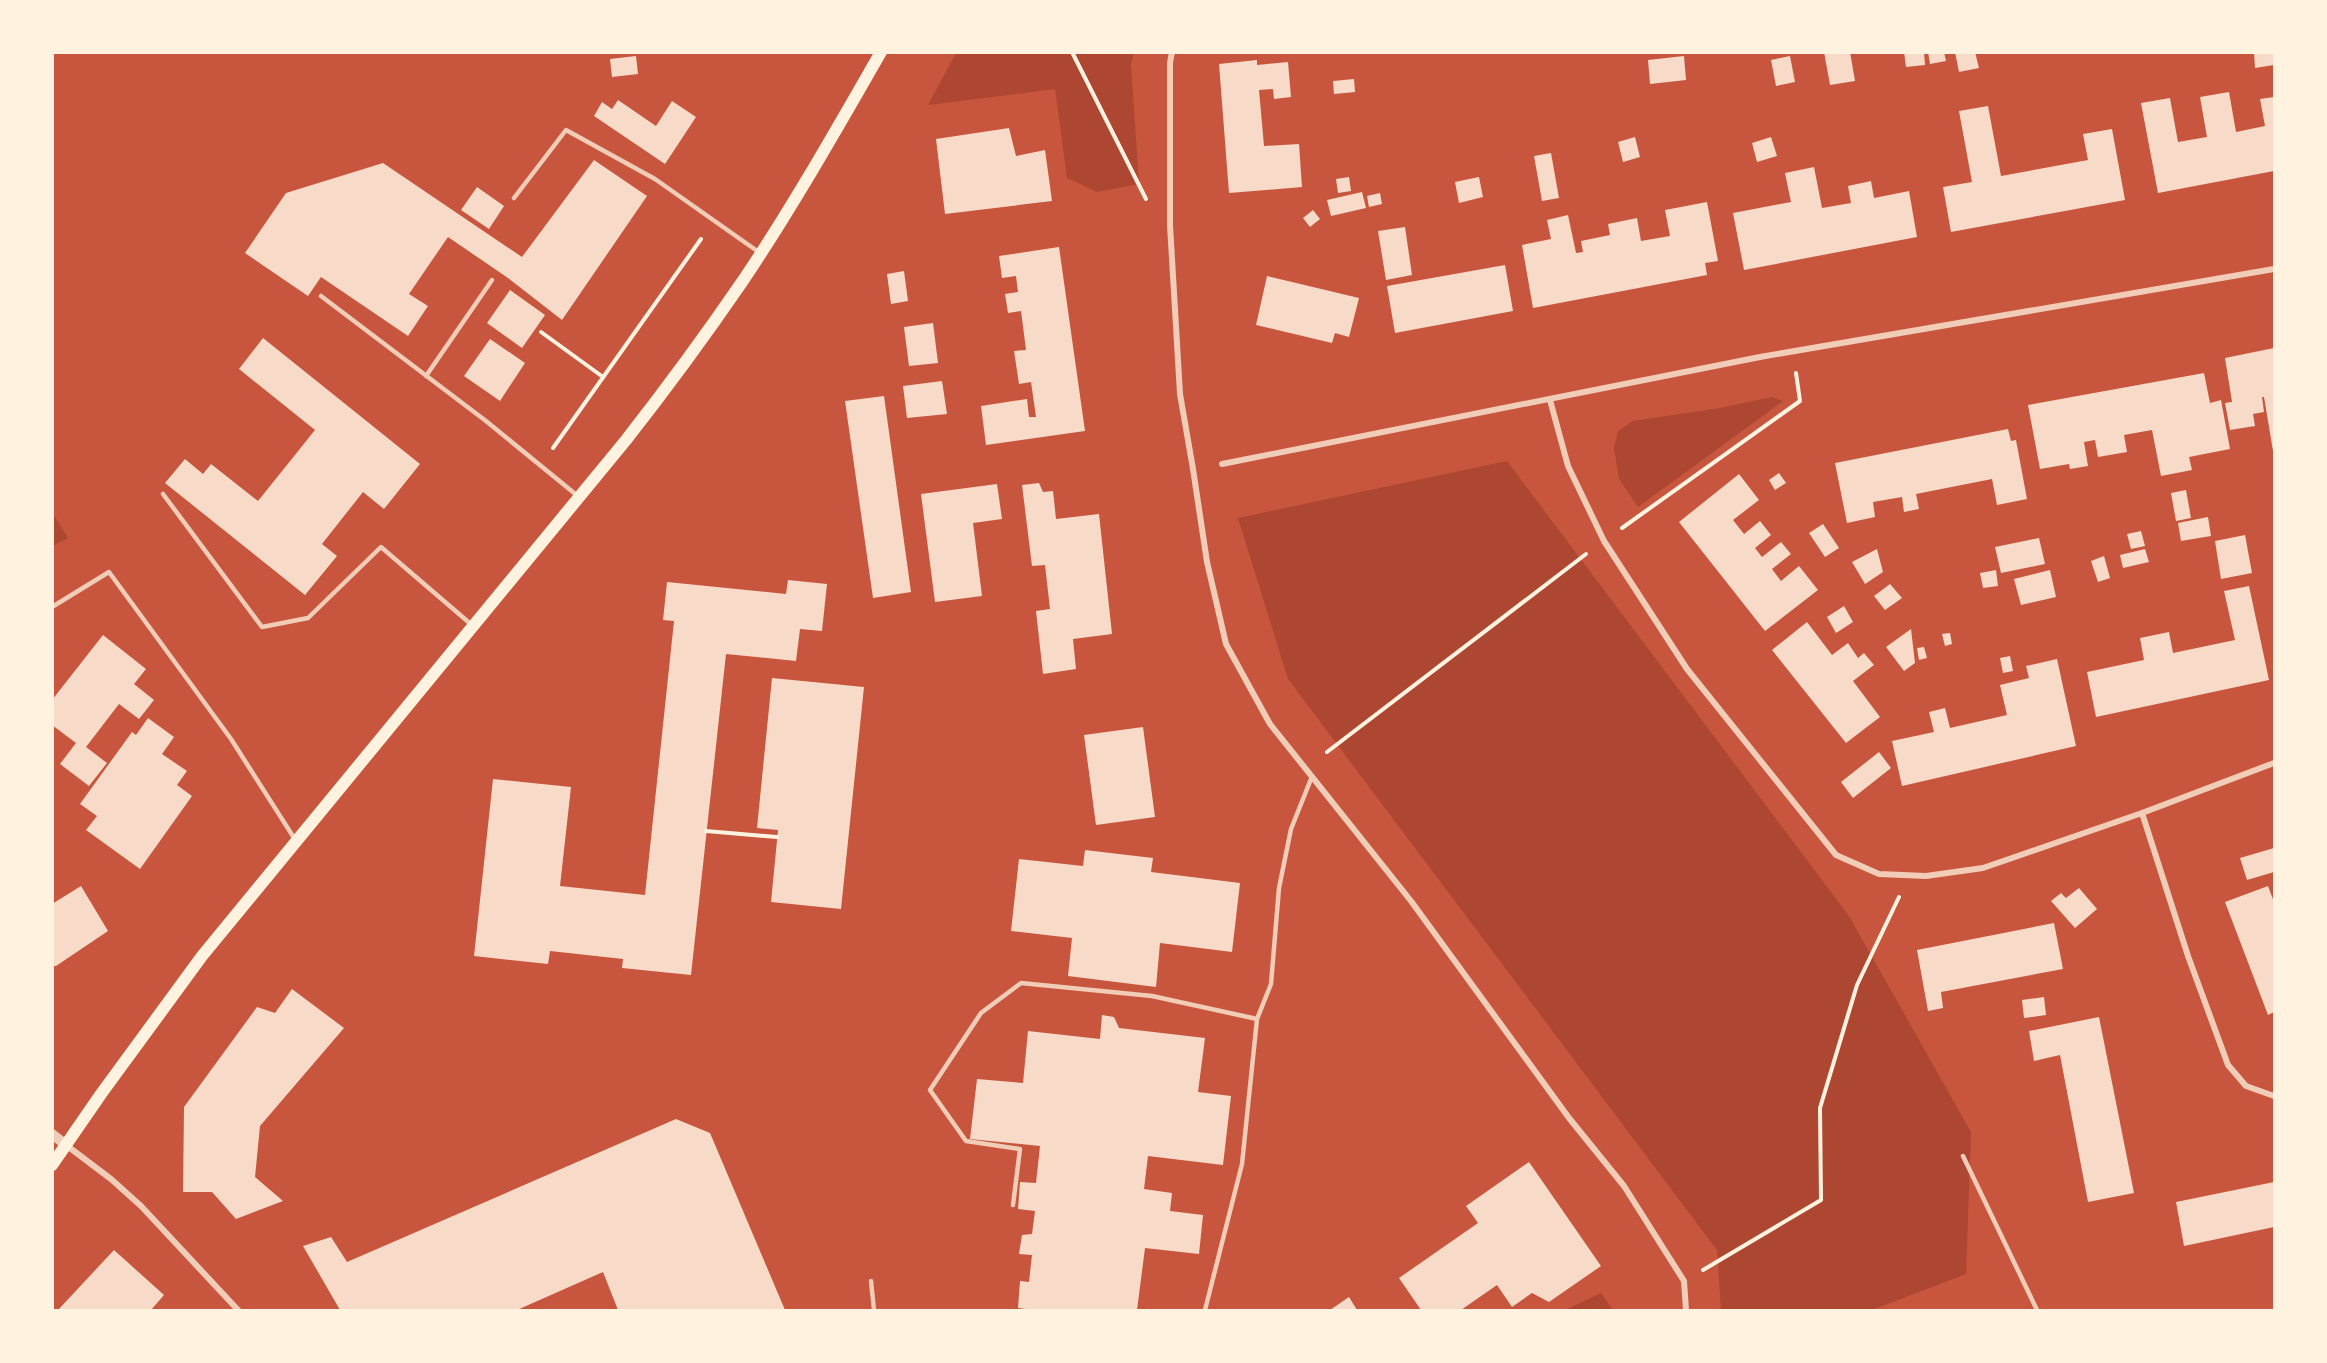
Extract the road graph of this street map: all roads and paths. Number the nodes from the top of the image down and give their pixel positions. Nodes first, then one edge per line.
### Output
1 (881, 52) edge
2 (1072, 52) edge
3 (1172, 52) edge
4 (514, 198) dead end
5 (714, 221) junction
6 (1170, 225) junction
7 (760, 253) junction
8 (2274, 269) edge
9 (492, 280) dead end
10 (321, 296) dead end
11 (541, 333) dead end
12 (1793, 352) junction
13 (426, 376) junction
14 (603, 377) junction
15 (1550, 400) junction
16 (1222, 464) dead end
17 (540, 465) junction
18 (163, 494) dead end
19 (579, 496) junction
20 (1604, 541) junction
21 (52, 607) edge
22 (472, 626) junction
23 (1327, 752) dead end
24 (2274, 763) edge
25 (1311, 779) junction
26 (2142, 813) junction
27 (706, 831) dead end
28 (777, 837) dead end
29 (296, 841) junction
30 (1909, 875) junction
31 (1257, 1019) junction
32 (2274, 1096) edge
33 (52, 1134) edge
34 (66, 1145) junction
35 (1963, 1156) dead end
36 (52, 1165) edge
37 (1013, 1205) dead end
38 (871, 1281) dead end
39 (1684, 1281) junction
40 (238, 1311) edge
41 (874, 1311) edge
42 (1205, 1311) edge
43 (1686, 1311) edge
44 (2037, 1311) edge

1 - 7 main road
2 - 6 path
3 - 6 street
4 - 5 lane
5 - 7 lane
5 - 14 path
6 - 25 street
7 - 19 main road
8 - 12 street
9 - 13 lane
10 - 13 lane
11 - 14 path
12 - 15 street
12 - 20 path
13 - 17 lane
14 - 17 path
15 - 16 street
15 - 20 street
17 - 19 lane
18 - 22 lane
19 - 22 main road
20 - 23 path
20 - 30 street
21 - 29 lane
22 - 29 main road
24 - 26 street
25 - 31 lane
25 - 39 street
26 - 30 street
26 - 32 street
27 - 28 path
29 - 34 main road
30 - 39 path
31 - 37 lane
31 - 42 lane
33 - 34 street
34 - 36 main road
34 - 40 street
35 - 44 lane
38 - 41 lane
39 - 43 street

